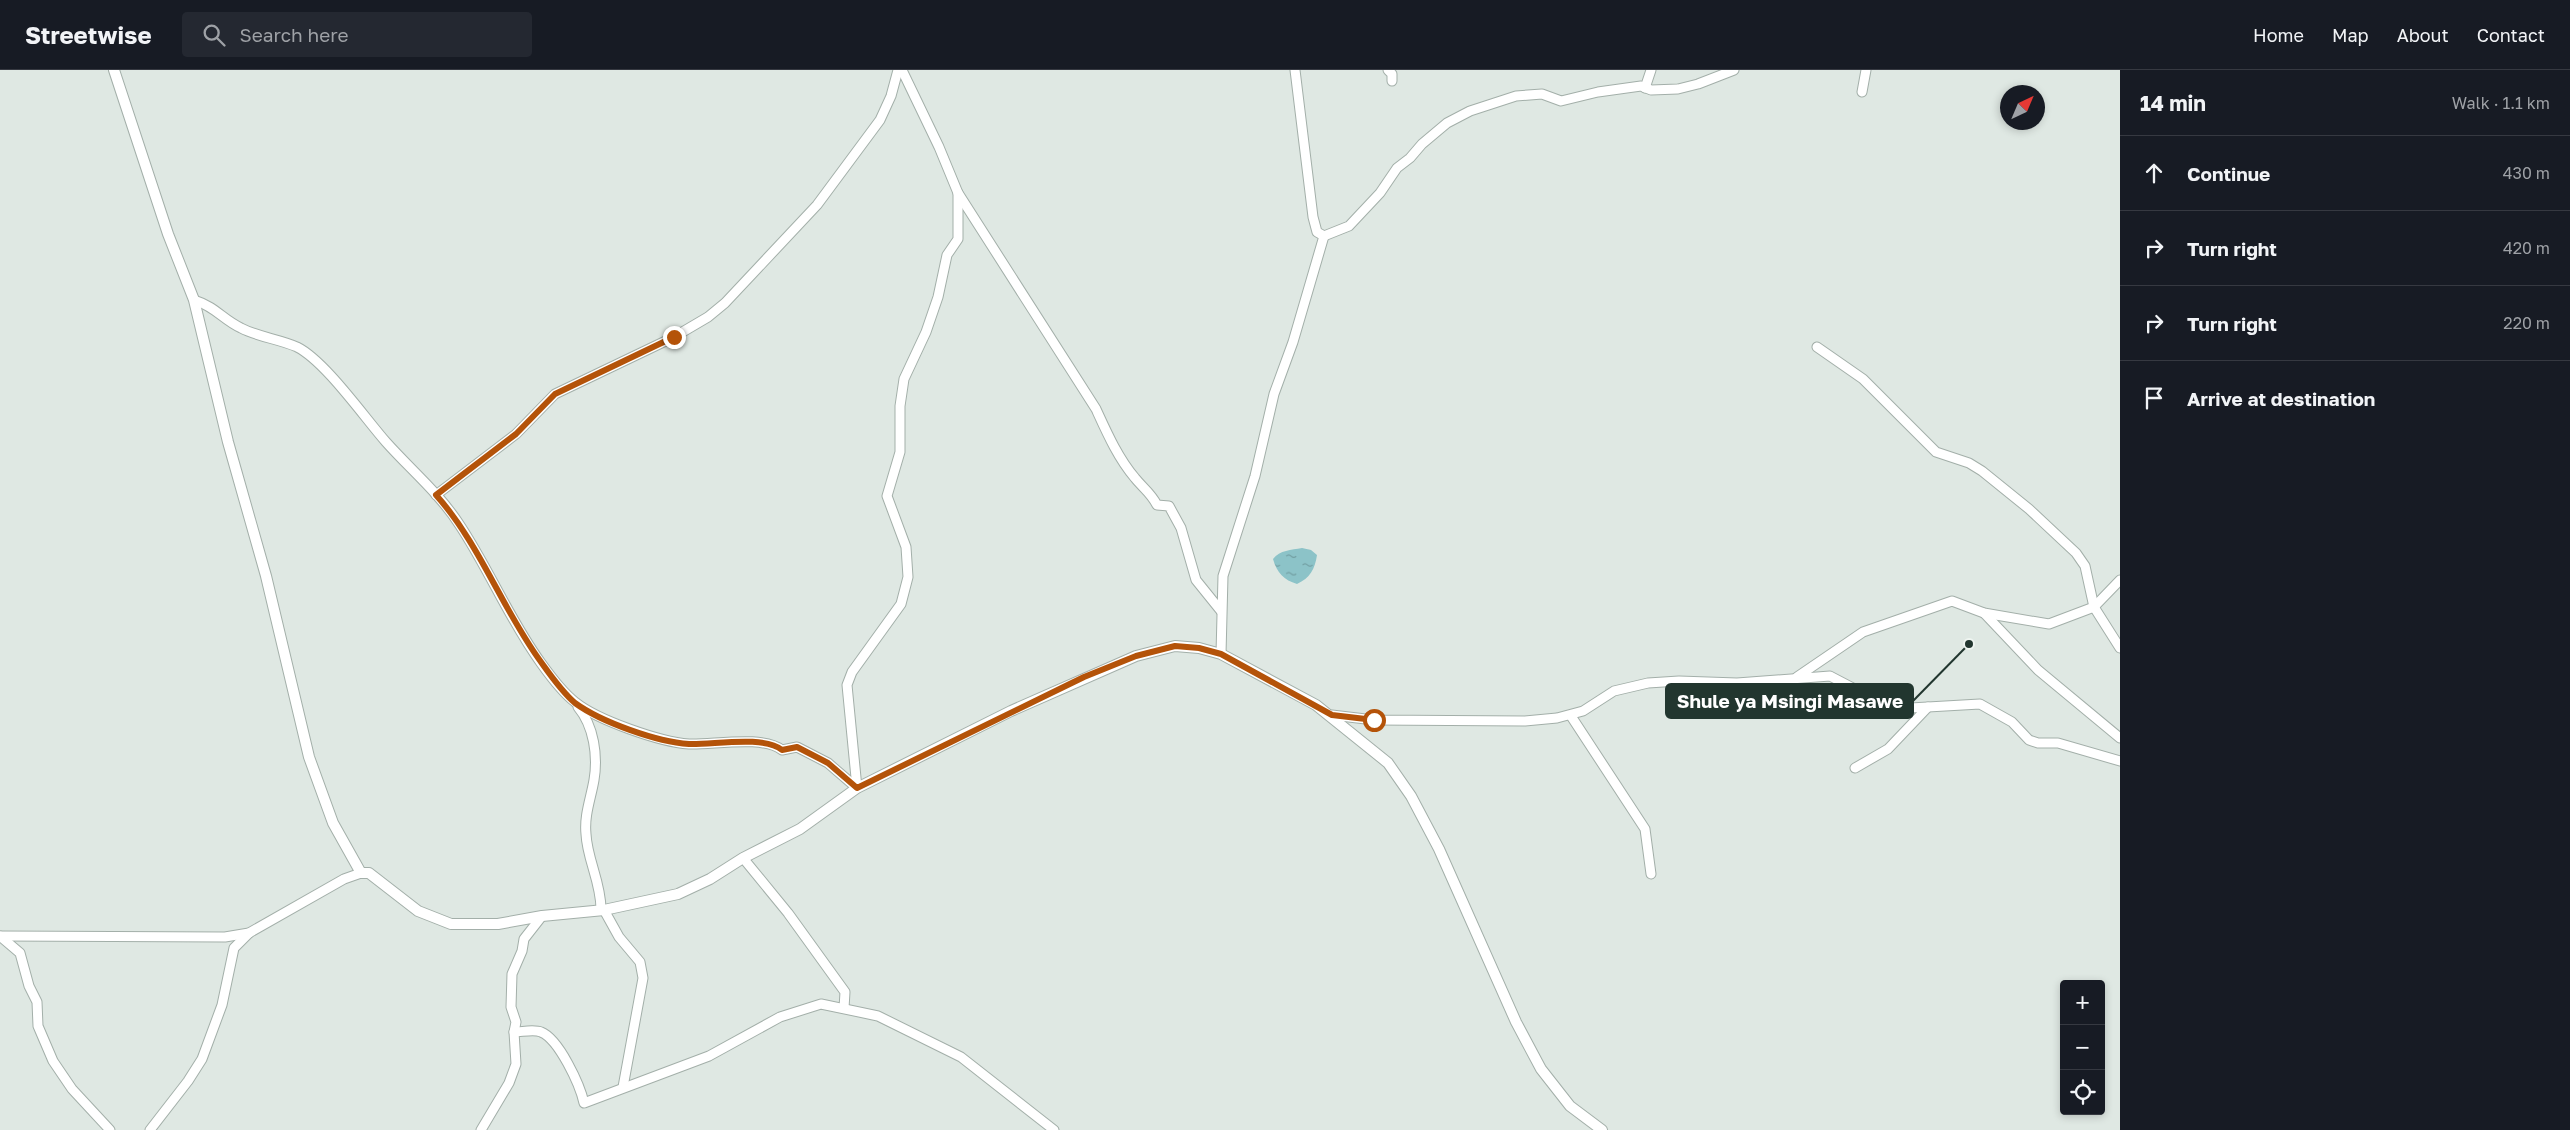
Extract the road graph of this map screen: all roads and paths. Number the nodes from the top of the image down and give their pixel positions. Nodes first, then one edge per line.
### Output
1 (114, 70) edge
2 (900, 70) edge
3 (1295, 70) edge
4 (1388, 70) edge
5 (1651, 70) edge
6 (1734, 70) edge
7 (1866, 70) edge
8 (1392, 81) dead end
9 (1645, 88) junction
10 (1862, 92) dead end
11 (958, 193) junction
12 (1324, 236) junction
13 (194, 300) junction
14 (1817, 347) dead end
15 (436, 495) junction
16 (2120, 580) edge
17 (2094, 607) junction
18 (1221, 612) junction
19 (1984, 613) junction
20 (2120, 648) edge
21 (1221, 654) junction
22 (1796, 677) junction
23 (575, 702) junction
24 (1928, 707) junction
25 (1332, 715) junction
26 (1571, 716) junction
27 (2120, 738) edge
28 (2120, 761) edge
29 (1855, 768) dead end
30 (857, 788) junction
31 (743, 858) junction
32 (361, 873) junction
33 (1651, 874) dead end
34 (603, 909) junction
35 (542, 916) junction
36 (249, 932) junction
37 (0, 936) edge
38 (844, 1008) junction
39 (514, 1032) junction
40 (623, 1087) junction
41 (110, 1130) edge
42 (150, 1130) edge
43 (481, 1130) edge
44 (1054, 1130) edge
45 (1602, 1130) edge

1 - 13 street
2 - 11 street
2 - 15 street
3 - 12 street
4 - 8 street
5 - 9 street
6 - 9 street
7 - 10 street
9 - 12 street
11 - 18 street
11 - 30 street
12 - 18 street
13 - 15 street
13 - 32 street
14 - 17 street
15 - 23 street
16 - 17 street
17 - 19 street
17 - 20 street
18 - 21 street
19 - 22 street
19 - 27 street
21 - 25 street
21 - 30 street
22 - 24 street
22 - 26 street
23 - 30 street
23 - 34 street
24 - 28 street
24 - 29 street
25 - 26 street
25 - 45 street
26 - 33 street
30 - 31 street
31 - 34 street
31 - 38 street
32 - 35 street
32 - 36 street
34 - 35 street
34 - 40 street
35 - 39 street
36 - 37 street
36 - 42 street
37 - 41 street
38 - 40 street
38 - 44 street
39 - 40 street
39 - 43 street

